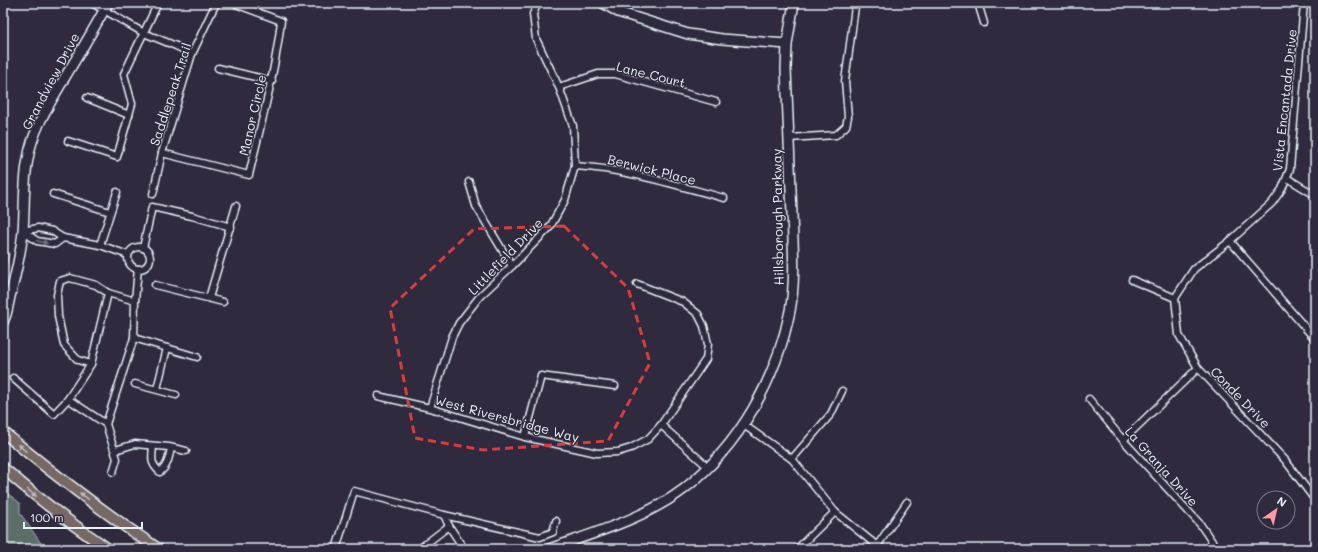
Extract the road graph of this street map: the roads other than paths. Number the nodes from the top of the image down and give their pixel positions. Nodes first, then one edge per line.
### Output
1 (92, 3) edge
2 (158, 3) edge
3 (216, 3) edge
4 (233, 3) edge
5 (538, 3) edge
6 (603, 3) edge
7 (621, 3) edge
8 (794, 3) edge
9 (857, 3) edge
10 (978, 3) edge
11 (1304, 3) edge
12 (106, 7) edge
13 (618, 12) junction
14 (984, 23) dead end
15 (144, 33) junction
16 (787, 44) junction
17 (192, 54) junction
18 (218, 68) dead end
19 (272, 81) junction
20 (559, 87) junction
21 (87, 98) dead end
22 (716, 102) dead end
23 (129, 115) junction
24 (789, 138) junction
25 (68, 141) dead end
26 (162, 153) junction
27 (575, 166) junction
28 (1287, 178) junction
29 (469, 182) dead end
30 (117, 192) dead end
31 (53, 194) dead end
32 (153, 194) dead end
33 (1315, 195) edge
34 (724, 198) dead end
35 (236, 206) dead end
36 (110, 212) junction
37 (231, 227) junction
38 (23, 231) junction
39 (63, 238) junction
40 (1230, 241) junction
41 (100, 245) junction
42 (143, 248) junction
43 (128, 255) junction
44 (512, 266) junction
45 (138, 269) junction
46 (1132, 280) dead end
47 (637, 284) dead end
48 (156, 285) dead end
49 (108, 293) junction
50 (10, 294) junction
51 (209, 298) junction
52 (1175, 298) junction
53 (135, 301) junction
54 (222, 302) dead end
55 (3, 303) edge
56 (3, 322) edge
57 (134, 338) junction
58 (1315, 339) edge
59 (167, 348) junction
60 (197, 357) dead end
61 (91, 364) junction
62 (1198, 368) junction
63 (13, 378) dead end
64 (135, 384) dead end
65 (615, 386) dead end
66 (157, 389) junction
67 (842, 391) dead end
68 (176, 395) dead end
69 (378, 396) dead end
70 (68, 399) junction
71 (1089, 399) dead end
72 (430, 408) junction
73 (106, 424) junction
74 (661, 425) junction
75 (744, 425) junction
76 (3, 432) edge
77 (525, 437) junction
78 (1123, 440) junction
79 (153, 446) junction
80 (171, 448) junction
81 (115, 450) junction
82 (186, 451) dead end
83 (792, 459) junction
84 (708, 467) junction
85 (3, 468) edge
86 (113, 472) dead end
87 (1315, 500) edge
88 (907, 502) dead end
89 (835, 512) junction
90 (444, 515) junction
91 (556, 521) dead end
92 (449, 526) junction
93 (879, 548) edge
94 (108, 549) edge
95 (158, 549) edge
96 (336, 549) edge
97 (419, 549) edge
98 (464, 549) edge
99 (549, 549) edge
100 (797, 549) edge
101 (1217, 549) edge

1 - 12 street
2 - 15 street
3 - 17 street, Saddlepeak Trail
4 - 19 street, Manor Circle
5 - 20 street, Littlefield Drive
6 - 13 street
7 - 13 street
8 - 16 street, Hillsborough Parkway
9 - 24 street
10 - 14 street
11 - 28 street, Vista Encantada Drive
12 - 15 street
12 - 38 street, Grandview Drive
13 - 16 street
15 - 17 street
15 - 23 street
16 - 24 street, Hillsborough Parkway
17 - 26 street, Saddlepeak Trail
18 - 19 street
19 - 26 street, Manor Circle
20 - 22 street, Lane Court
20 - 27 street, Littlefield Drive
21 - 23 street
23 - 25 street
24 - 75 street, Hillsborough Parkway
26 - 32 street, Saddlepeak Trail
27 - 34 street, Berwick Place
27 - 44 street, Littlefield Drive
28 - 33 street
28 - 40 street, Vista Encantada Drive
29 - 44 street
30 - 36 street
31 - 36 street
35 - 37 street
36 - 41 street
37 - 42 street
37 - 51 street
38 - 39 street
38 -> 39 street
38 - 50 street, Grandview Drive
39 - 41 street
40 - 52 street, Vista Encantada Drive
40 - 58 street
41 - 43 street
42 - 43 street
42 - 45 street
43 - 45 street
44 - 72 street, Littlefield Drive
45 - 53 street
46 - 52 street
47 - 74 street, West Riversbridge Way
48 - 51 street
49 - 53 street
49 - 61 street
49 - 61 street
50 - 55 street, Grandview Drive
50 - 56 street, Grandview Drive
51 - 54 street
52 - 62 street, Conde Drive
53 - 57 street
57 - 59 street
57 - 73 street
59 - 60 street
59 - 66 street
61 - 70 street
62 - 78 street
62 - 87 street, Conde Drive
63 - 70 street
64 - 66 street
65 - 77 street
66 - 68 street
67 - 83 street
69 - 72 street, West Riversbridge Way
70 - 73 street
71 - 78 street, La Granja Drive
72 - 77 street, West Riversbridge Way
73 - 81 street
74 - 77 street, West Riversbridge Way
74 - 84 street
75 - 83 street
75 - 84 street, Hillsborough Parkway
95 -> 76 main road
78 - 101 street, La Granja Drive
79 - 80 street
79 - 80 street
79 - 81 street
80 - 82 street
81 - 86 street
83 - 89 street
84 - 99 street, Hillsborough Parkway
85 -> 94 main road
88 - 93 street
89 - 93 street
89 - 100 street
90 - 91 street
90 - 92 street
90 - 96 street
92 - 97 street
92 - 98 street

